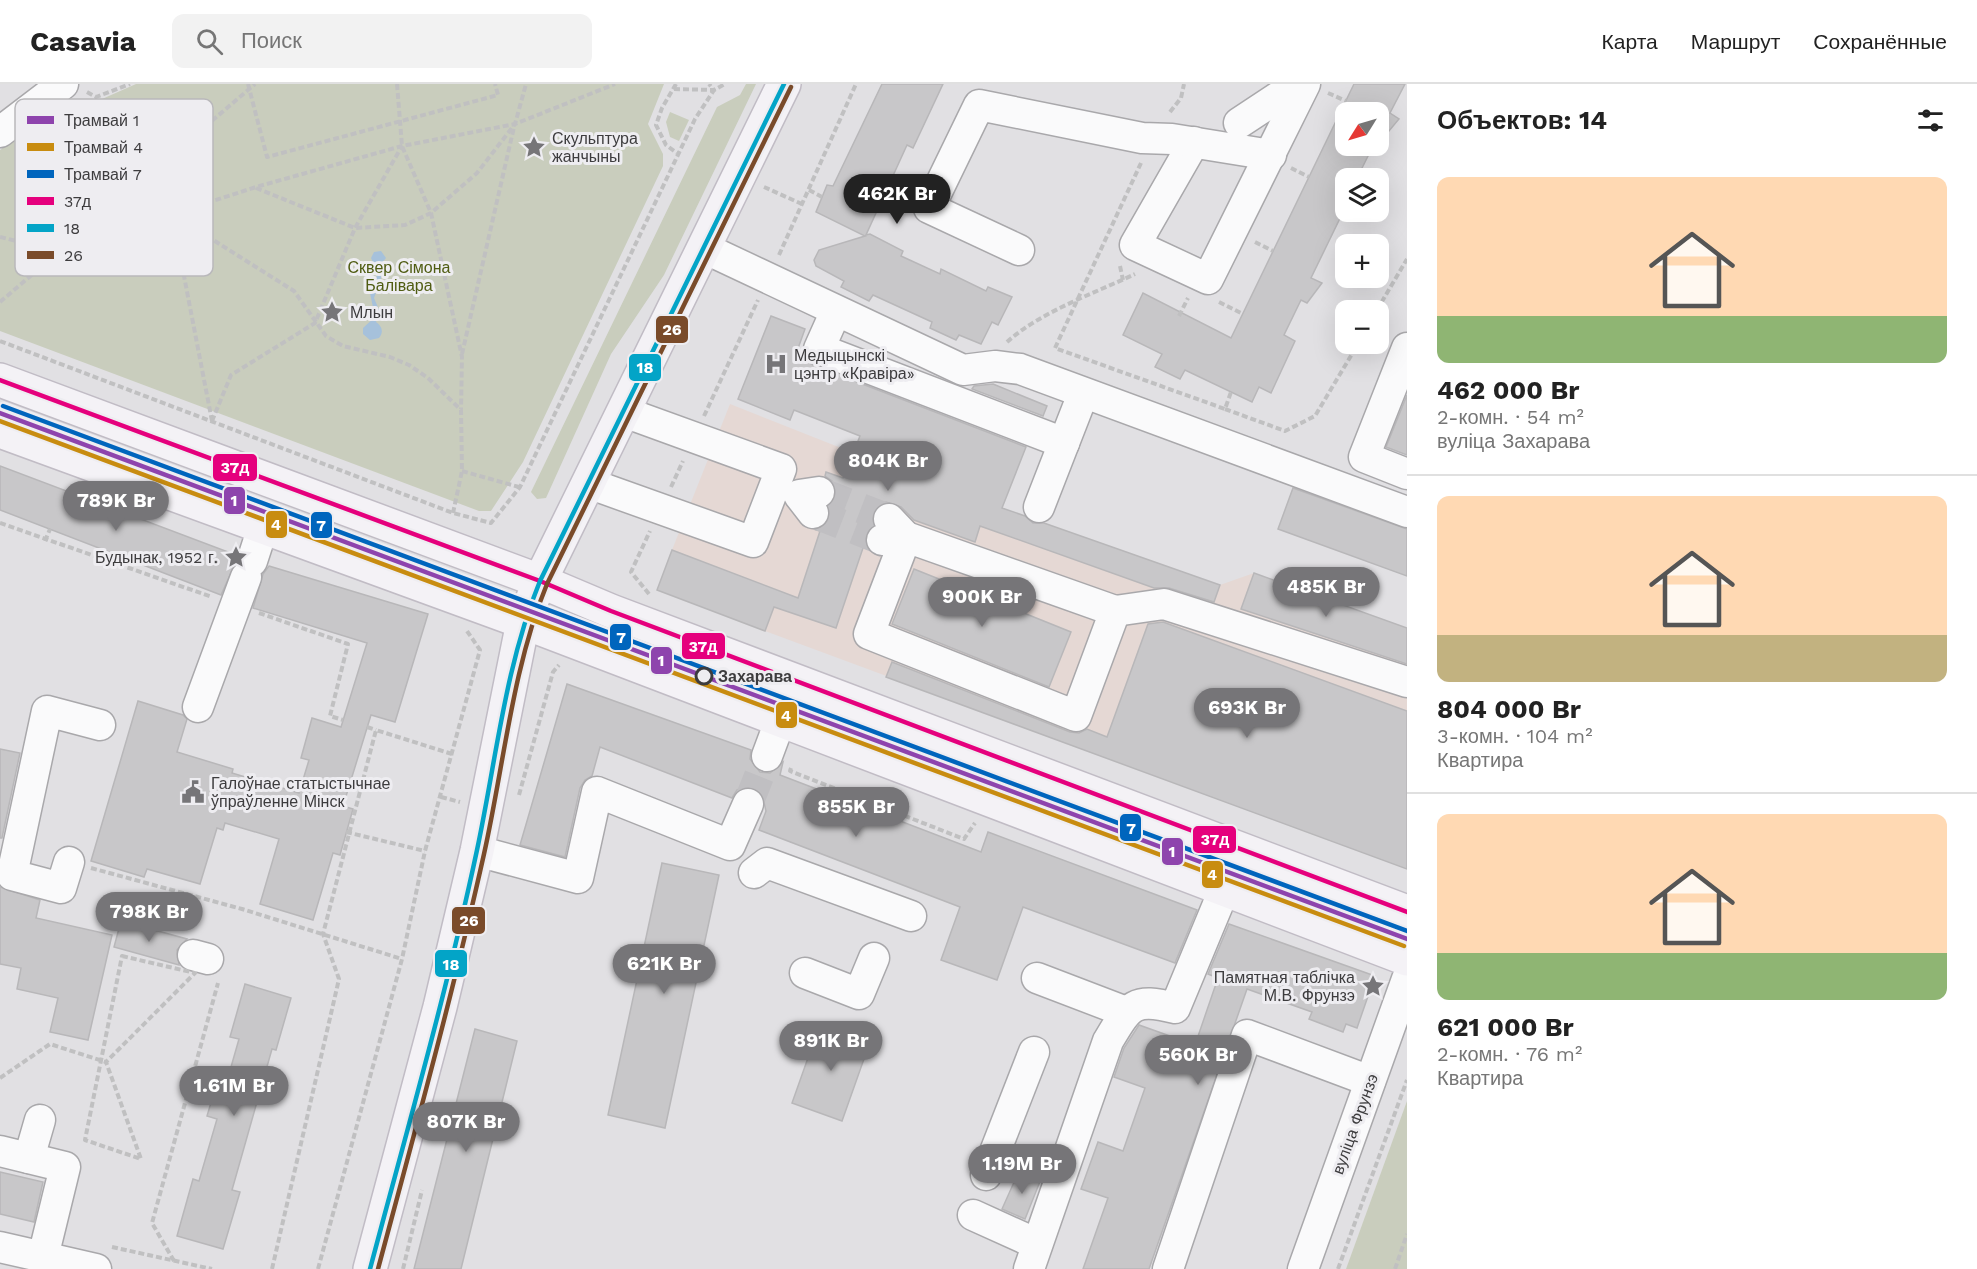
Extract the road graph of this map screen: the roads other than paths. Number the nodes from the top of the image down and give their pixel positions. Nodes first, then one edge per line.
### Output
1 (784, 84) edge
2 (72, 86) edge
3 (1309, 86) edge
4 (52, 99) edge
5 (15, 122) edge
6 (1239, 123) dead end
7 (0, 132) edge
8 (1194, 142) junction
9 (1279, 160) junction
10 (705, 248) junction
11 (1019, 250) dead end
12 (836, 311) junction
13 (1407, 348) edge
14 (0, 380) edge
15 (1083, 394) junction
16 (624, 412) junction
17 (0, 431) edge
18 (1064, 443) junction
19 (1407, 474) edge
20 (588, 483) junction
21 (1040, 507) dead end
22 (1407, 512) edge
23 (263, 527) junction
24 (540, 581) junction
25 (1115, 611) junction
26 (523, 622) junction
27 (1407, 682) edge
28 (198, 707) dead end
29 (780, 721) junction
30 (100, 725) dead end
31 (767, 756) tunnel mouth
32 (748, 804) tunnel mouth
33 (477, 851) junction
34 (753, 873) dead end
35 (65, 875) road end
36 (1224, 890) junction
37 (1407, 912) edge
38 (911, 916) dead end
39 (874, 958) dead end
40 (1407, 959) edge
41 (805, 974) dead end
42 (1037, 978) dead end
43 (1407, 979) edge
44 (1126, 1012) junction
45 (1034, 1052) dead end
46 (1370, 1081) junction
47 (40, 1120) dead end
48 (0, 1151) edge
49 (29, 1158) junction
50 (986, 1175) dead end
51 (974, 1215) dead end
52 (0, 1247) edge
53 (1033, 1256) edge
54 (43, 1257) junction
55 (96, 1269) edge
56 (370, 1269) edge
57 (1168, 1269) edge
58 (1303, 1269) edge

1 - 10 main road
2 - 4 street
3 - 6 street
3 - 9 street
5 - 7 street
8 - 9 street
8 - 9 street
8 - 11 street
10 - 12 street
10 - 16 main road
12 - 15 street
12 - 18 street
13 - 19 street
14 - 24 main road
15 - 18 street
15 - 22 street
16 - 20 main road
16 - 20 street
17 - 23 main road
18 - 21 street
20 - 24 main road
23 - 26 main road
23 - 28 street
24 - 26 main road
24 - 37 main road
25 - 25 street
25 - 27 street
26 - 29 main road
26 - 33 main road
29 - 31 street
29 - 36 main road
30 - 35 street
32 - 33 street
33 - 56 main road
34 - 38 street
36 - 40 main road
36 - 44 street
39 - 41 street
42 - 44 street
43 - 46 street, вуліца Фрунзэ
44 - 53 street
45 - 50 street
46 - 57 street
46 - 58 street, вуліца Фрунзэ
47 - 49 street
48 - 49 street
49 - 54 street
51 - 53 street
52 - 54 street
54 - 55 street

